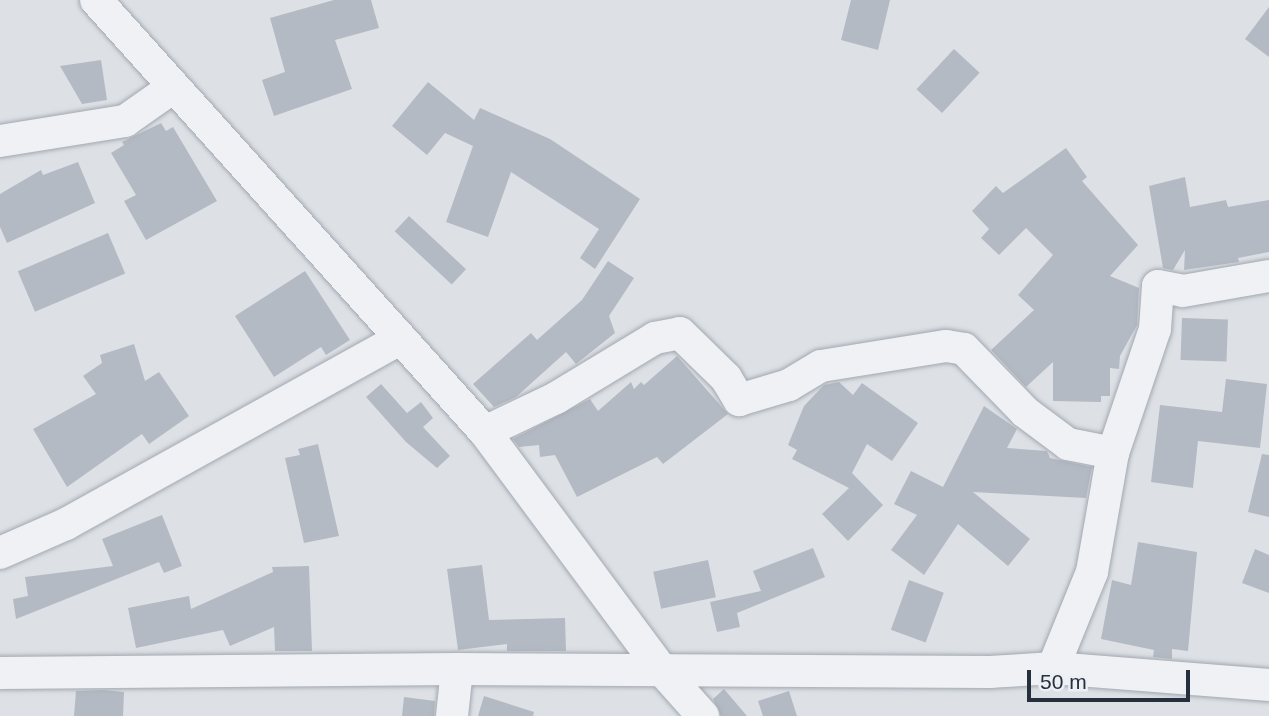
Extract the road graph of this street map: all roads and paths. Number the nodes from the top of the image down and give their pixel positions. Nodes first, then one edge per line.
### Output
1 (96, 0) edge
2 (172, 88) junction
3 (0, 141) edge
4 (1269, 276) edge
5 (400, 339) junction
6 (485, 432) junction
7 (1113, 453) junction
8 (0, 553) edge
9 (457, 668) junction
10 (1053, 668) junction
11 (662, 670) junction
12 (0, 673) edge
13 (1265, 694) edge
14 (452, 716) edge
15 (703, 716) edge

1 - 2 street
2 - 3 street
2 - 5 street
4 - 7 street
5 - 6 street
5 - 8 street
6 - 7 street
6 - 11 street
7 - 10 street
9 - 11 street
9 - 12 street
9 - 14 street
10 - 11 street
10 - 13 street
11 - 15 street

